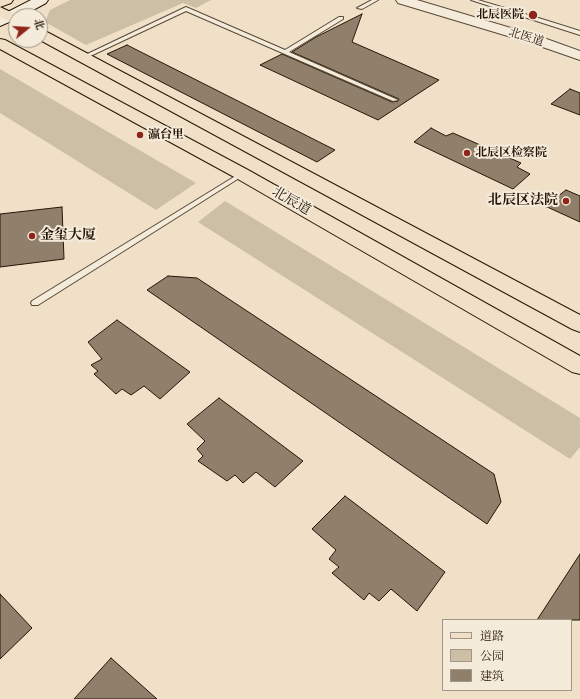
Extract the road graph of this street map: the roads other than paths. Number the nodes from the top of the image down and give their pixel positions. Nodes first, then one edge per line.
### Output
1 (6, 0) edge
2 (41, 0) edge
3 (376, 0) edge
4 (403, 0) edge
5 (473, 0) edge
6 (0, 3) edge
7 (360, 8) dead end
8 (6, 18) edge
9 (341, 18) dead end
10 (580, 33) edge
11 (48, 39) edge
12 (0, 44) edge
13 (285, 52) junction
14 (580, 56) edge
15 (82, 58) junction
16 (395, 100) dead end
17 (242, 174) junction
18 (35, 303) dead end
19 (580, 324) edge
20 (580, 366) edge

1 - 6 main road
2 - 8 main road
3 - 7 lane
4 - 14 street, 北医道
5 - 10 lane
9 - 13 lane
11 - 15 main road, 北辰道
12 - 17 main road, 北辰道
13 - 15 lane
13 - 16 lane
15 - 19 main road, 北辰道
17 - 18 lane
17 - 20 main road, 北辰道

